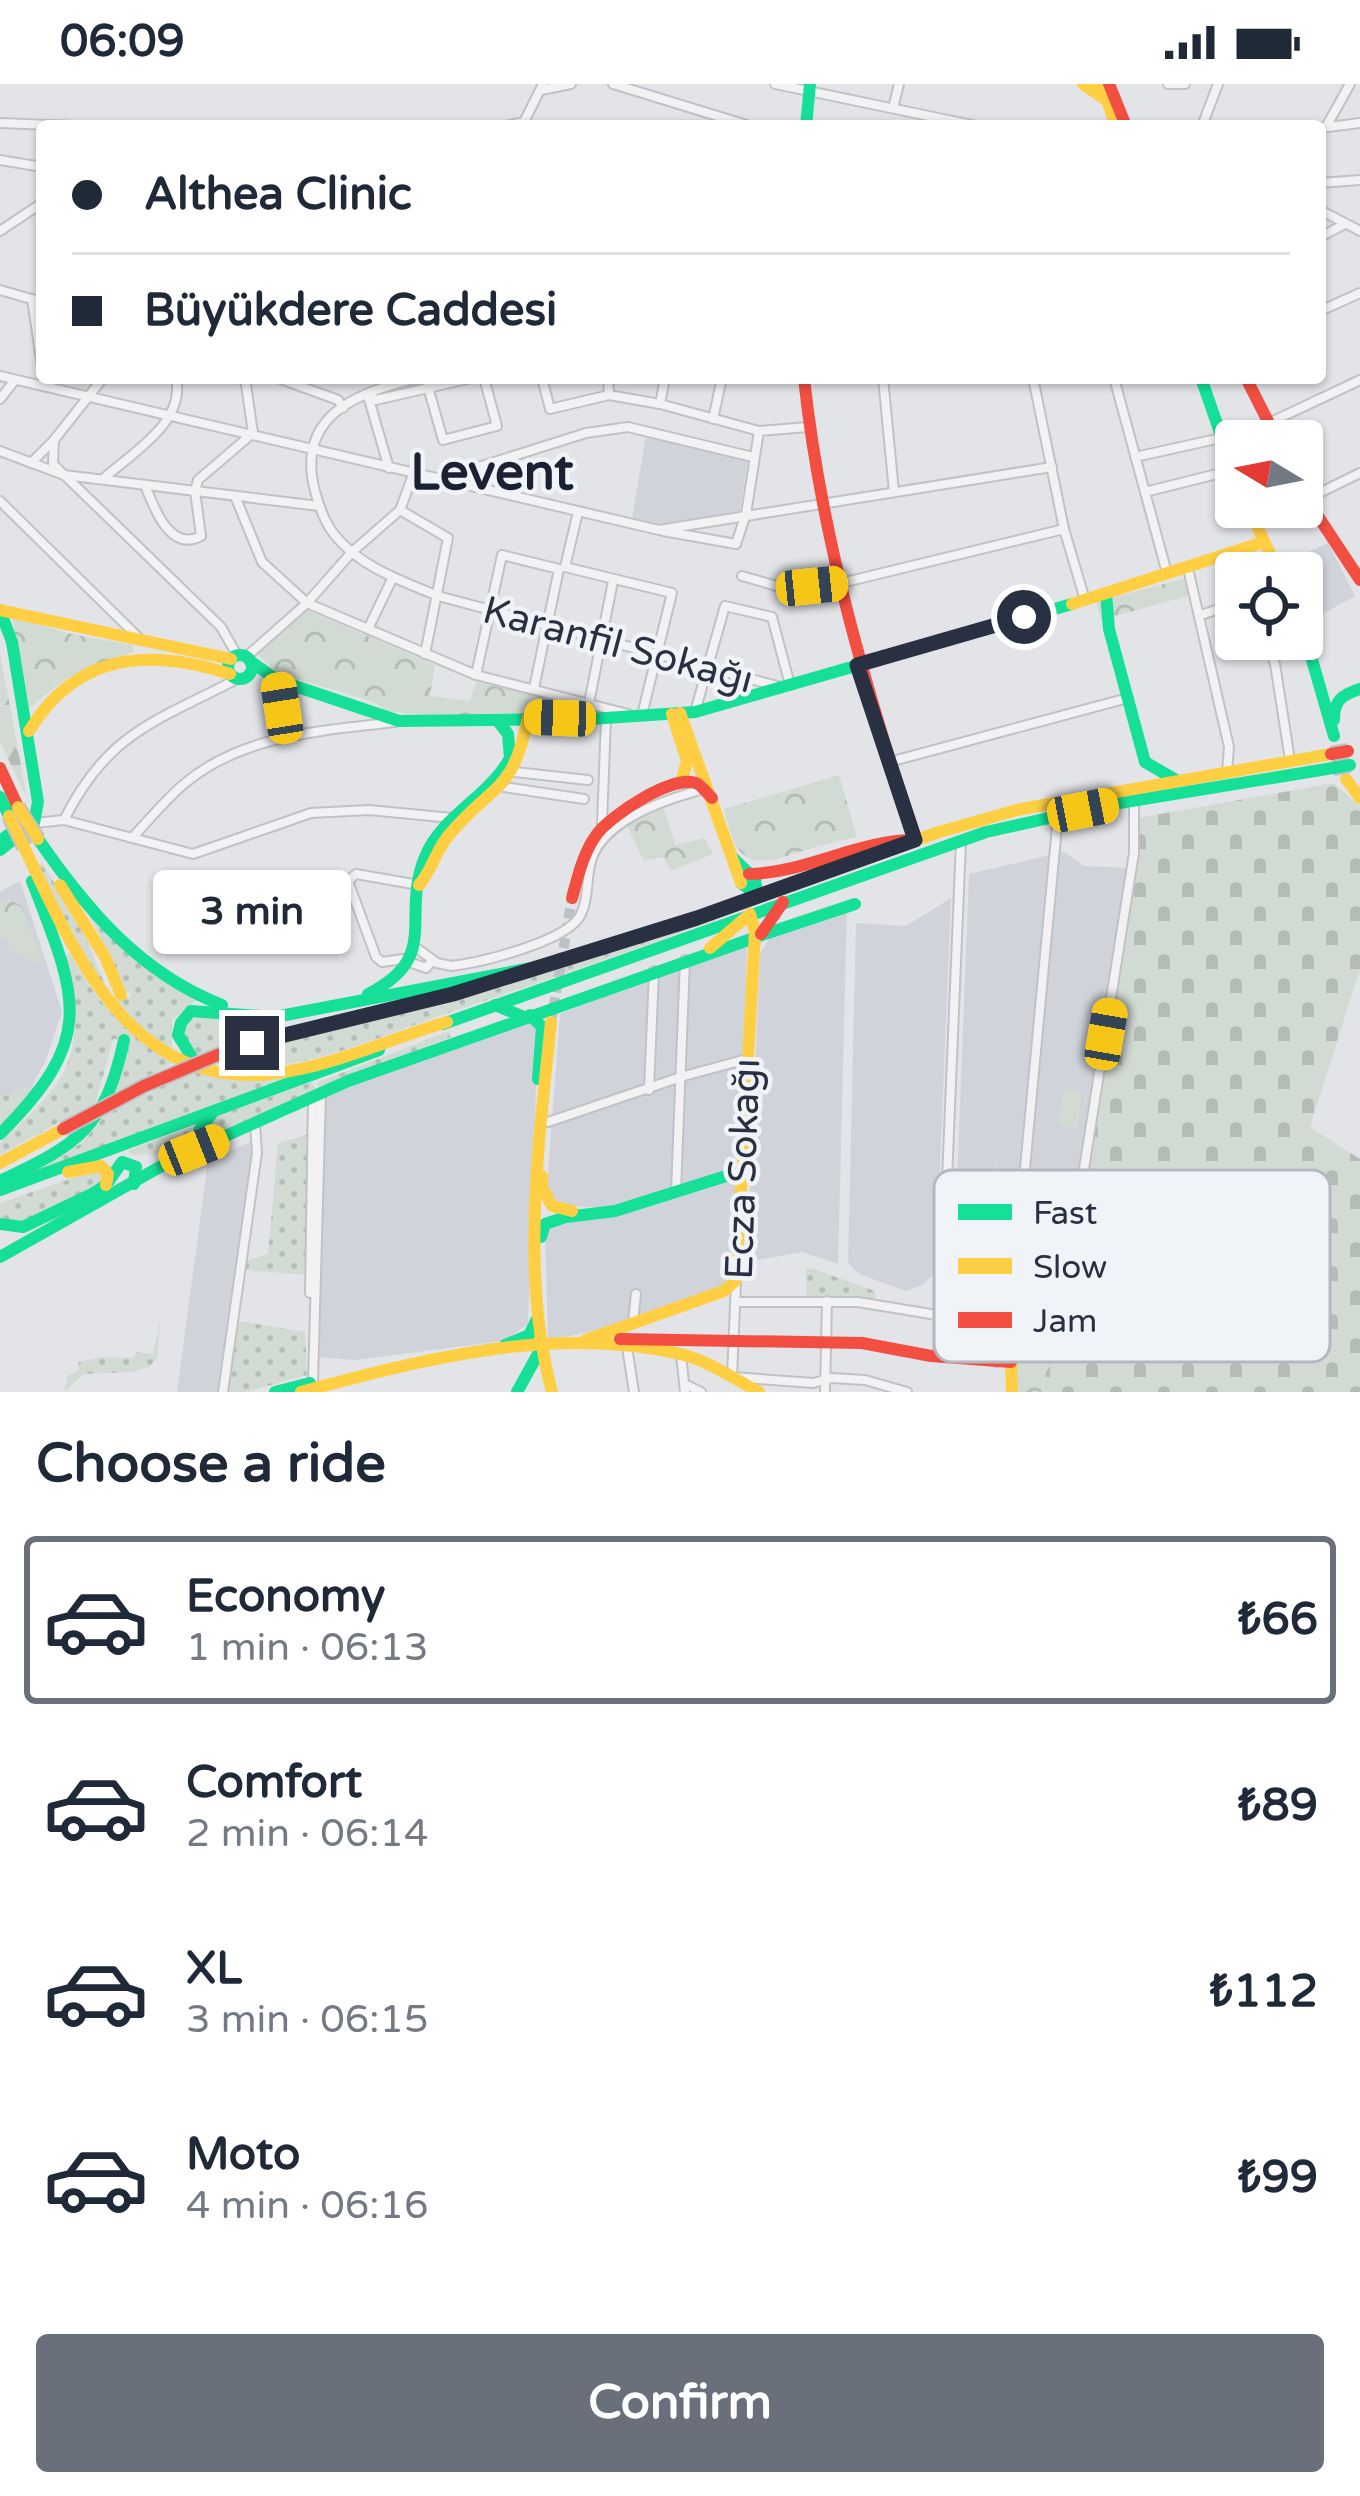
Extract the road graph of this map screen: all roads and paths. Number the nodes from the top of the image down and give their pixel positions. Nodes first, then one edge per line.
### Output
1 (572, 84) edge
2 (613, 84) edge
3 (647, 84) edge
4 (775, 84) edge
5 (899, 84) edge
6 (1083, 84) edge
7 (1105, 84) edge
8 (1168, 84) edge
9 (1184, 84) edge
10 (1218, 84) edge
11 (1350, 84) edge
12 (541, 87) edge
13 (810, 87) edge
14 (644, 95) junction
15 (1108, 102) junction
16 (893, 108) junction
17 (525, 120) edge
18 (729, 120) edge
19 (807, 120) edge
20 (949, 120) edge
21 (1114, 120) edge
22 (1123, 120) edge
23 (1204, 120) edge
24 (1326, 122) edge
25 (0, 123) edge
26 (1360, 123) edge
27 (36, 124) edge
28 (1326, 127) edge
29 (0, 160) edge
30 (36, 166) edge
31 (1360, 180) edge
32 (1326, 183) edge
33 (36, 207) edge
34 (1326, 213) edge
35 (1346, 224) junction
36 (2, 228) edge
37 (1360, 231) edge
38 (1326, 234) edge
39 (0, 290) edge
40 (1360, 292) edge
41 (36, 300) edge
42 (1326, 308) edge
43 (0, 376) edge
44 (15, 380) junction
45 (1360, 380) edge
46 (36, 381) edge
47 (50, 384) edge
48 (99, 384) edge
49 (177, 384) edge
50 (245, 384) edge
51 (294, 384) edge
52 (391, 384) edge
53 (442, 384) edge
54 (486, 384) edge
55 (544, 384) edge
56 (608, 384) edge
57 (664, 384) edge
58 (721, 384) edge
59 (804, 384) edge
60 (885, 384) edge
61 (1034, 384) edge
62 (1116, 384) edge
63 (1203, 384) edge
64 (1249, 384) edge
65 (428, 387) junction
66 (368, 395) junction
67 (609, 395) junction
68 (91, 397) junction
69 (0, 399) edge
70 (660, 404) junction
71 (343, 408) junction
72 (173, 415) junction
73 (713, 419) junction
74 (1215, 420) edge
75 (1267, 420) edge
76 (1275, 420) edge
77 (808, 427) junction
78 (759, 431) junction
79 (253, 433) junction
80 (1215, 439) edge
81 (54, 440) junction
82 (311, 448) junction
83 (0, 451) edge
84 (753, 457) junction
85 (1134, 457) junction
86 (31, 463) junction
87 (1052, 467) junction
88 (389, 469) junction
89 (1360, 473) edge
90 (64, 475) junction
91 (413, 475) junction
92 (1215, 478) edge
93 (102, 480) junction
94 (436, 480) junction
95 (146, 485) junction
96 (1323, 488) edge
97 (195, 491) junction
98 (894, 492) junction
99 (1145, 493) junction
100 (236, 496) junction
101 (0, 501) edge
102 (820, 501) junction
103 (320, 506) junction
104 (400, 510) junction
105 (578, 512) junction
106 (746, 514) junction
107 (1323, 522) edge
108 (1258, 528) edge
109 (1064, 529) junction
110 (659, 530) junction
111 (1266, 546) junction
112 (352, 552) junction
113 (1269, 552) edge
114 (1356, 566) edge
115 (562, 568) junction
116 (1189, 573) junction
117 (742, 576) dead end
118 (1168, 576) junction
119 (393, 577) junction
120 (613, 581) junction
121 (837, 584) junction
122 (1106, 593) junction
123 (437, 596) junction
124 (1085, 600) junction
125 (307, 603) junction
126 (0, 610) edge
127 (1215, 610) edge
128 (490, 613) junction
129 (1201, 615) junction
130 (547, 628) junction
131 (368, 629) junction
132 (142, 640) junction
133 (602, 641) junction
134 (425, 653) junction
135 (657, 654) junction
136 (241, 658) junction
137 (1273, 660) edge
138 (1312, 660) edge
139 (706, 665) junction
140 (857, 665) junction
141 (476, 675) junction
142 (236, 678) junction
143 (278, 680) junction
144 (786, 687) junction
145 (533, 688) junction
146 (1360, 689) edge
147 (329, 695) junction
148 (1128, 698) junction
149 (589, 703) junction
150 (39, 711) junction
151 (682, 713) junction
152 (20, 714) junction
153 (638, 715) junction
154 (528, 717) junction
155 (606, 718) junction
156 (497, 720) junction
157 (399, 721) junction
158 (341, 726) junction
159 (27, 734) junction
160 (286, 736) junction
161 (1291, 761) junction
162 (1332, 761) junction
163 (889, 762) junction
164 (1353, 762) edge
165 (0, 768) edge
166 (511, 768) junction
167 (1228, 772) junction
168 (588, 780) dead end
169 (1176, 780) junction
170 (674, 787) junction
171 (504, 788) junction
172 (697, 791) junction
173 (0, 797) edge
174 (712, 798) junction
175 (1360, 798) edge
176 (584, 799) dead end
177 (1133, 801) junction
178 (13, 811) junction
179 (1059, 814) junction
180 (64, 820) junction
181 (458, 820) junction
182 (41, 823) junction
183 (602, 824) junction
184 (718, 825) junction
185 (132, 838) junction
186 (961, 839) junction
187 (915, 840) junction
188 (15, 844) edge
189 (745, 878) junction
190 (418, 885) junction
191 (572, 898) tunnel mouth
192 (784, 902) junction
193 (855, 904) dead end
194 (734, 905) junction
195 (750, 914) junction
196 (756, 937) junction
197 (412, 956) junction
198 (691, 958) junction
199 (433, 960) junction
200 (547, 964) junction
201 (654, 971) junction
202 (121, 995) dead end
203 (494, 1005) junction
204 (304, 1012) junction
205 (286, 1013) junction
206 (527, 1016) junction
207 (447, 1022) junction
208 (551, 1022) tunnel mouth
209 (124, 1040) dead end
210 (747, 1059) junction
211 (547, 1061) junction
212 (212, 1071) junction
213 (679, 1078) junction
214 (649, 1090) junction
215 (317, 1095) junction
216 (215, 1111) junction
217 (548, 1122) dead end
218 (255, 1124) junction
219 (0, 1134) edge
220 (194, 1150) junction
221 (174, 1159) junction
222 (536, 1159) junction
223 (126, 1161) junction
224 (0, 1163) edge
225 (947, 1170) edge
226 (1025, 1170) edge
227 (1084, 1170) edge
228 (742, 1172) junction
229 (38, 1175) junction
230 (0, 1181) edge
231 (134, 1184) junction
232 (106, 1185) junction
233 (0, 1190) edge
234 (676, 1191) junction
235 (587, 1214) junction
236 (0, 1224) edge
237 (3, 1258) edge
238 (537, 1258) junction
239 (736, 1280) junction
240 (636, 1294) dead end
241 (827, 1301) junction
242 (737, 1302) junction
243 (538, 1313) junction
244 (934, 1314) edge
245 (633, 1323) junction
246 (608, 1332) junction
247 (735, 1339) junction
248 (586, 1340) junction
249 (826, 1342) junction
250 (627, 1347) junction
251 (542, 1348) junction
252 (681, 1355) junction
253 (934, 1355) edge
254 (308, 1358) dead end
255 (1004, 1362) edge
256 (732, 1377) junction
257 (359, 1385) edge
258 (323, 1386) edge
259 (826, 1386) edge
260 (685, 1388) edge
261 (223, 1392) edge
262 (275, 1392) edge
263 (301, 1392) edge
264 (517, 1392) edge
265 (552, 1392) edge
266 (634, 1392) edge
267 (700, 1392) edge
268 (759, 1392) edge
269 (907, 1392) edge
270 (1012, 1392) edge

1 - 12 street
2 - 14 street
3 - 14 street
4 - 13 street
5 - 16 street
6 - 15 main road
7 - 15 main road
7 - 22 main road
8 - 9 street
10 - 23 street
11 - 24 street
12 - 17 street
13 - 16 street
13 - 19 main road
14 - 18 street
15 - 21 main road
16 - 20 street
25 - 27 street
26 - 28 street
29 - 30 street
31 - 32 street
33 - 36 street
34 - 35 street
35 - 37 street
35 - 38 street
39 - 41 street
40 - 42 street
43 - 44 street
44 - 46 street
44 - 69 street
45 - 76 street
47 - 68 street
48 - 68 street
49 - 72 street
50 - 79 street
51 - 71 street
52 - 66 street
53 - 65 street
54 - 65 street
55 - 67 street
56 - 67 street
57 - 70 street
58 - 73 street
59 - 77 main road
60 - 98 street
61 - 87 street
62 - 85 street
63 - 74 main road
64 - 75 main road
65 - 66 street
66 - 71 street
66 - 88 street
67 - 70 street
68 - 72 street
68 - 81 street
70 - 73 street
71 - 82 street
72 - 79 street
72 - 93 street
73 - 78 street
77 - 78 street
77 - 102 main road
78 - 84 street
79 - 82 street
79 - 97 street
80 - 85 street
81 - 86 street
81 - 90 street
82 - 88 street
82 - 103 street, Karanfil Sokağı
83 - 86 street
84 - 94 street
84 - 106 street
85 - 99 street
86 - 90 street
87 - 98 street
87 - 109 street
88 - 91 street
89 - 96 street
90 - 93 street
90 - 136 street
91 - 94 street
91 - 104 street
92 - 99 street
93 - 95 street
94 - 105 street
95 - 97 street
95 - 97 street
97 - 100 street
98 - 102 street
99 - 118 street
100 - 103 street
100 - 125 street
101 - 132 street
102 - 106 street
102 - 121 main road
103 - 112 street, Karanfil Sokağı
104 - 112 street
104 - 123 street
105 - 110 street
105 - 115 street
106 - 110 street
106 - 110 street
107 - 114 main road
108 - 111 main road
109 - 121 street
109 - 124 street
111 - 113 main road
111 - 116 main road
111 - 118 main road
112 - 119 street, Karanfil Sokağı
112 - 125 street
115 - 120 street
115 - 128 street
115 - 130 street
116 - 118 main road
116 - 129 street
117 - 121 street
118 - 122 main road, Karanfil Sokağı
119 - 123 street, Karanfil Sokağı
119 - 131 street
120 - 133 street
120 - 135 street
121 - 140 main road
122 - 124 main road, Karanfil Sokağı
122 - 148 main road
123 - 128 street, Karanfil Sokağı
123 - 134 street
124 - 140 main road, Karanfil Sokağı
125 - 131 street
125 - 136 street
126 - 132 main road
126 - 152 main road
127 - 129 street
128 - 130 street, Karanfil Sokağı
128 - 141 street
129 - 167 street
130 - 133 street, Karanfil Sokağı
130 - 145 street
131 - 134 street
132 - 136 main road
133 - 135 street, Karanfil Sokağı
133 - 149 street
134 - 141 street
135 - 139 street, Karanfil Sokağı
135 - 153 street
136 - 142 main road
136 - 142 main road
136 - 143 main road
137 - 161 street
138 - 146 main road
139 - 144 street, Karanfil Sokağı
139 - 144 street
139 - 151 street
140 - 144 main road, Karanfil Sokağı
140 - 163 main road
141 - 145 street
142 - 143 main road
142 - 150 main road
142 - 180 street
143 - 147 main road
143 - 160 street
144 - 151 main road
145 - 149 street
147 - 157 main road
147 - 158 street
148 - 163 street
148 - 169 main road
149 - 153 street
150 - 152 main road
150 - 159 main road
151 - 153 main road
151 - 170 main road
151 - 174 main road
152 - 159 main road
152 - 188 main road
153 - 155 main road
154 - 155 main road
154 - 156 main road
154 - 166 main road
155 - 183 street
156 - 157 main road
156 - 166 main road
157 - 158 street
158 - 160 street
159 - 182 main road
160 - 185 street
161 - 162 main road
161 - 167 main road
162 - 164 main road, bridge
162 - 177 main road
163 - 187 main road
164 - 175 main road
165 - 178 main road
166 - 168 street
166 - 171 main road
166 - 181 main road
167 - 169 main road
169 - 187 main road
170 - 172 main road
170 - 174 main road
170 - 183 main road
171 - 176 street
171 - 181 main road
172 - 184 main road
172 - 199 street
173 - 178 main road
174 - 184 main road
177 - 179 main road
177 - 227 street
178 - 188 main road, bridge
179 - 186 main road
179 - 226 street
180 - 182 street
180 - 185 street
181 - 185 street
181 - 190 main road
182 - 188 main road
183 - 191 main road
184 - 189 main road
186 - 192 main road
186 - 225 street
187 - 189 main road
187 - 194 main road
188 - 202 main road
188 - 205 main road
188 - 212 main road
188 - 219 main road
189 - 194 main road
190 - 197 main road
190 - 197 street
192 - 195 main road
192 - 196 main road
193 - 196 main road
194 - 195 main road
194 - 200 main road
195 - 196 main road
195 - 198 main road
195 - 203 main road
196 - 198 main road
196 - 210 main road, Ecza Sokağı
197 - 199 street
197 - 199 street
197 - 204 main road
198 - 201 main road
198 - 213 street
200 - 204 main road
200 - 224 main road, bridge
201 - 206 main road
201 - 214 street
203 - 206 main road
203 - 207 main road
204 - 205 main road
205 - 212 main road
206 - 215 main road
206 - 222 main road
207 - 212 main road
207 - 216 main road
208 - 211 main road
209 - 230 main road
210 - 213 street
210 - 228 main road, Ecza Sokağı
211 - 222 main road
211 - 235 main road
213 - 214 street
213 - 234 street
214 - 217 street
215 - 218 main road
215 - 254 street
215 - 258 street
216 - 220 main road
216 - 229 main road
218 - 220 main road
218 - 261 street
220 - 221 main road
221 - 223 main road
221 - 231 main road
222 - 238 main road
223 - 231 main road
223 - 232 main road
228 - 234 main road
228 - 239 main road, Ecza Sokağı
229 - 232 main road
229 - 233 main road
231 - 237 main road
232 - 236 main road
234 - 235 main road
235 - 238 main road
238 - 243 main road
239 - 242 street, Ecza Sokağı
239 - 245 main road
240 - 245 street
241 - 242 street
241 - 244 street
241 - 249 street
242 - 247 street, Ecza Sokağı
243 - 251 main road
243 - 258 main road
245 - 246 main road
246 - 247 main road
246 - 248 main road
247 - 249 main road
247 - 256 street, Ecza Sokağı
248 - 250 main road
248 - 251 main road
249 - 253 main road
249 - 259 street
250 - 252 main road
250 - 266 street
251 - 257 main road
251 - 264 main road
251 - 265 main road
252 - 256 main road
252 - 260 street
255 - 270 main road
256 - 259 street
256 - 268 main road
257 - 258 main road
258 - 262 main road
258 - 263 main road
259 - 269 street
260 - 267 street

